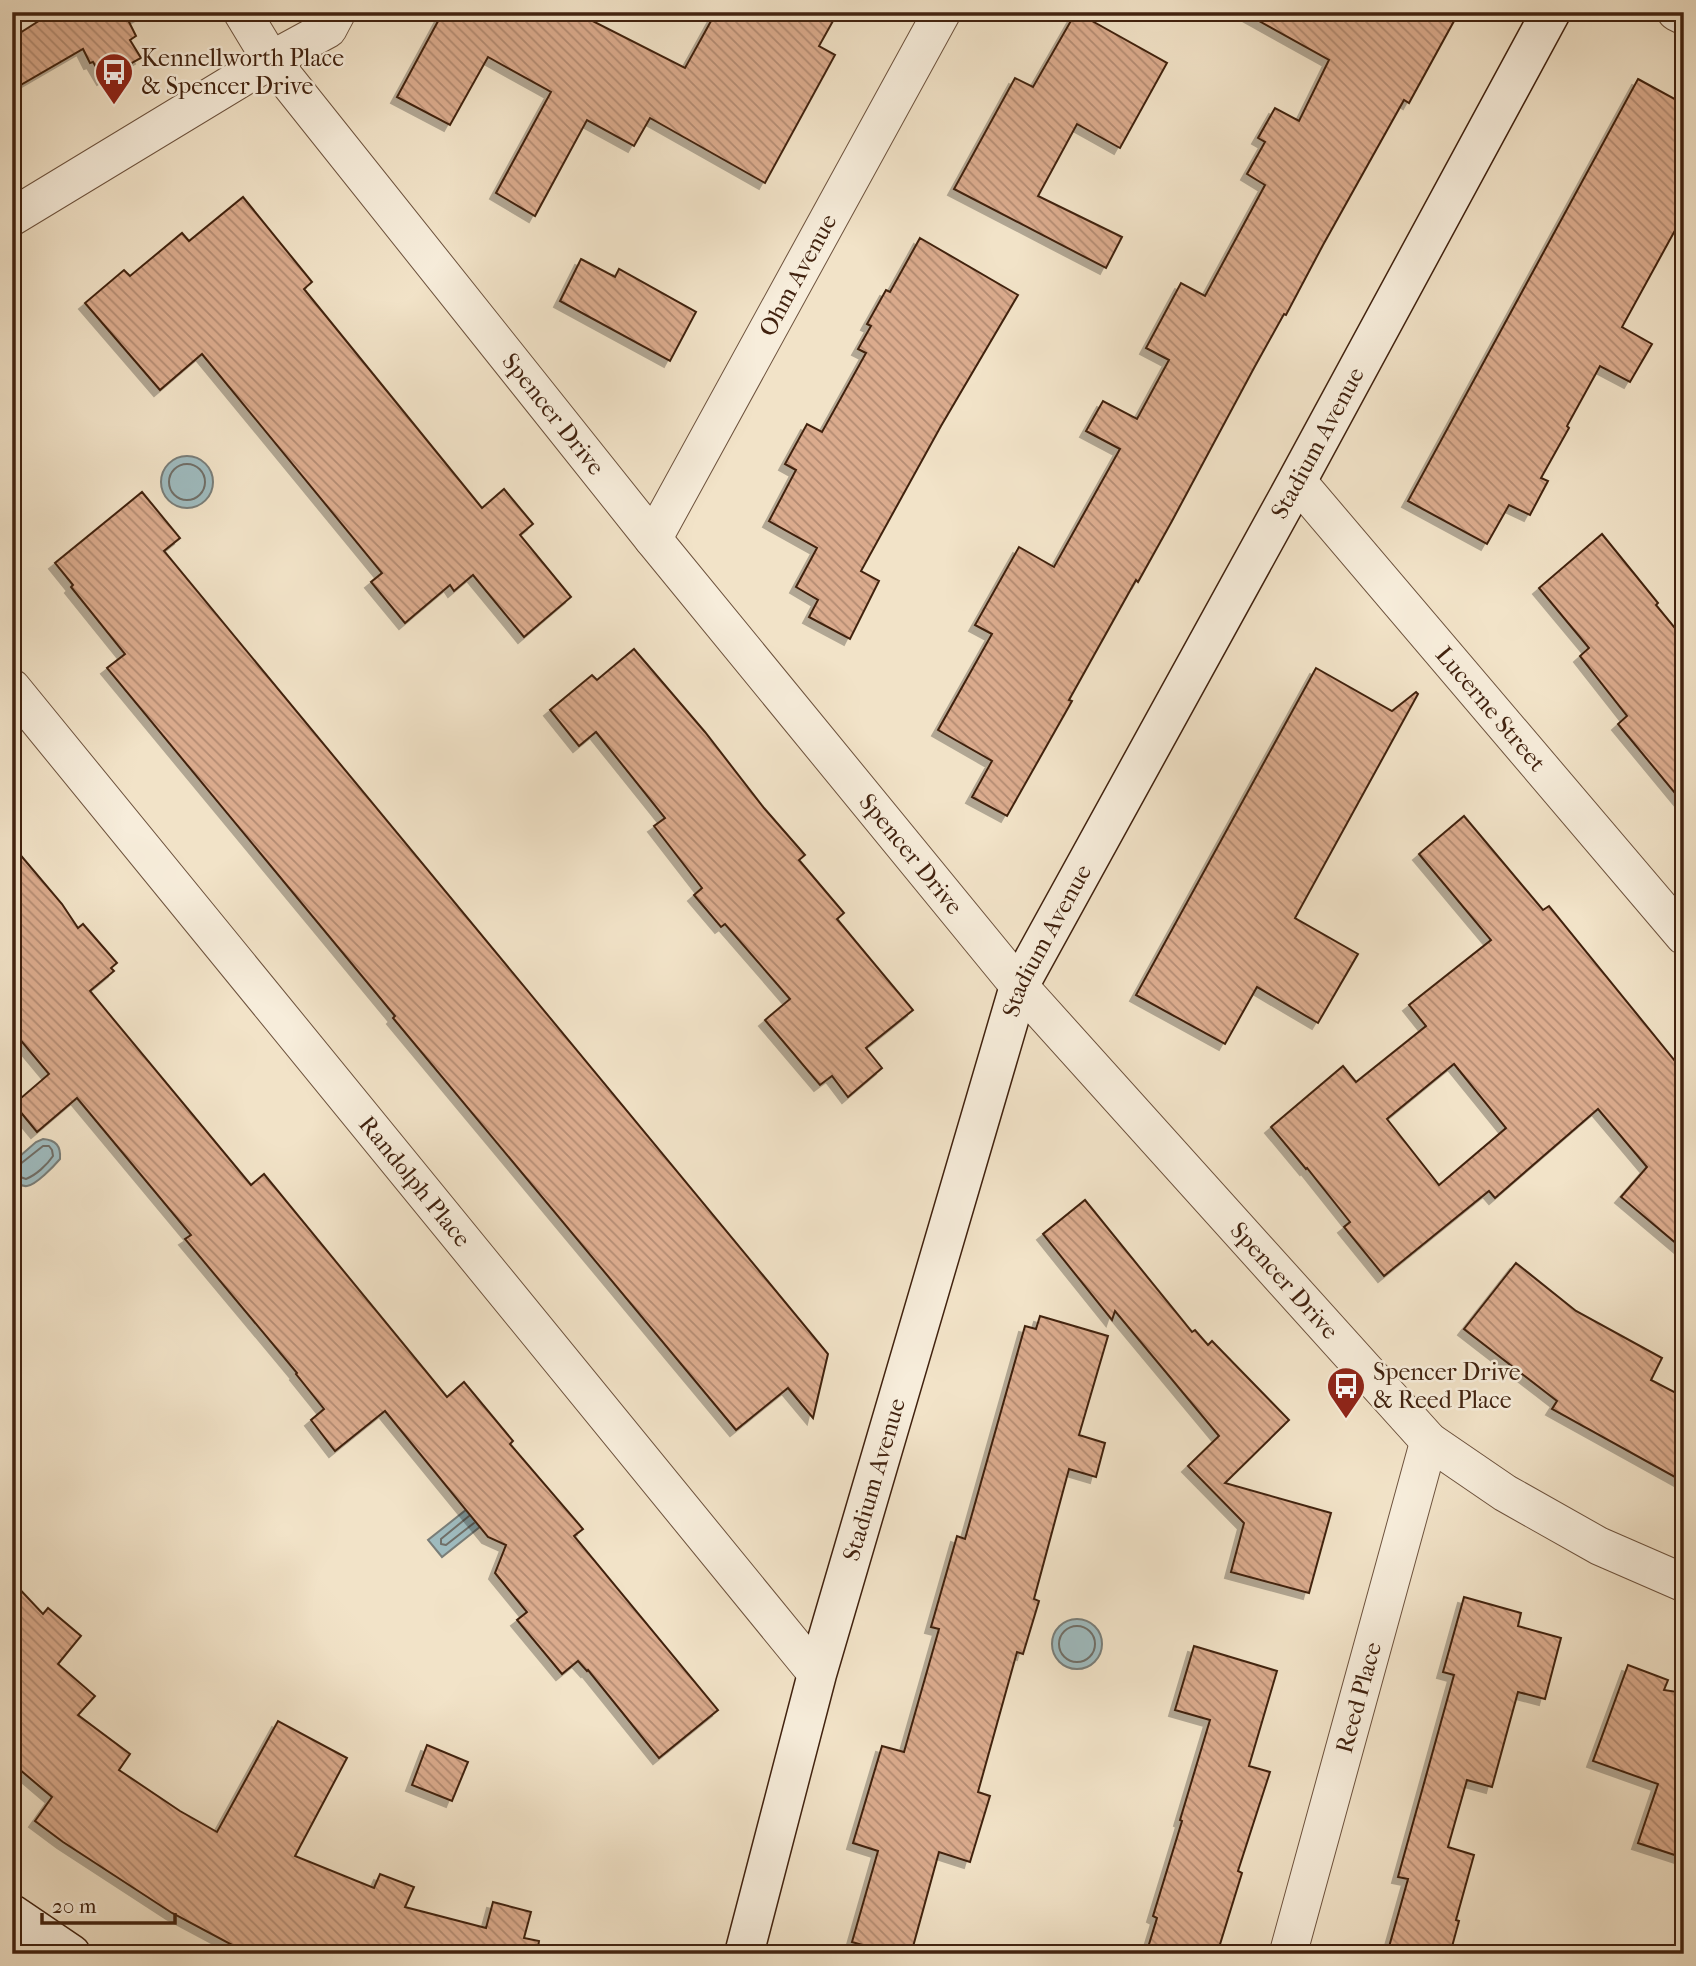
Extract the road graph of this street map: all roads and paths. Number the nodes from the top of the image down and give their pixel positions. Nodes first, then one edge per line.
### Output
1 (242, 12) edge
2 (337, 12) edge
3 (942, 12) edge
4 (1550, 12) edge
5 (1676, 12) edge
6 (1684, 16) edge
7 (271, 60) junction
8 (12, 218) edge
9 (1297, 481) junction
10 (653, 539) junction
11 (12, 688) edge
12 (1684, 936) edge
13 (1019, 986) junction
14 (1429, 1441) junction
15 (1684, 1584) edge
16 (817, 1674) junction
17 (12, 1914) edge
18 (71, 1954) edge
19 (744, 1954) edge
20 (1288, 1954) edge

1 - 7 street, Spencer Drive
2 - 7 street
3 - 10 street, Ohm Avenue
4 - 9 street, Stadium Avenue
5 - 6 street
7 - 8 street
7 - 10 street, Spencer Drive
9 - 12 street, Lucerne Street
9 - 13 street, Stadium Avenue
10 - 13 street, Spencer Drive
11 - 16 street, Randolph Place
13 - 14 street, Spencer Drive
13 - 16 street, Stadium Avenue
14 - 15 street, Spencer Drive
14 - 20 street, Reed Place
16 - 19 street, Stadium Avenue
17 - 18 street

